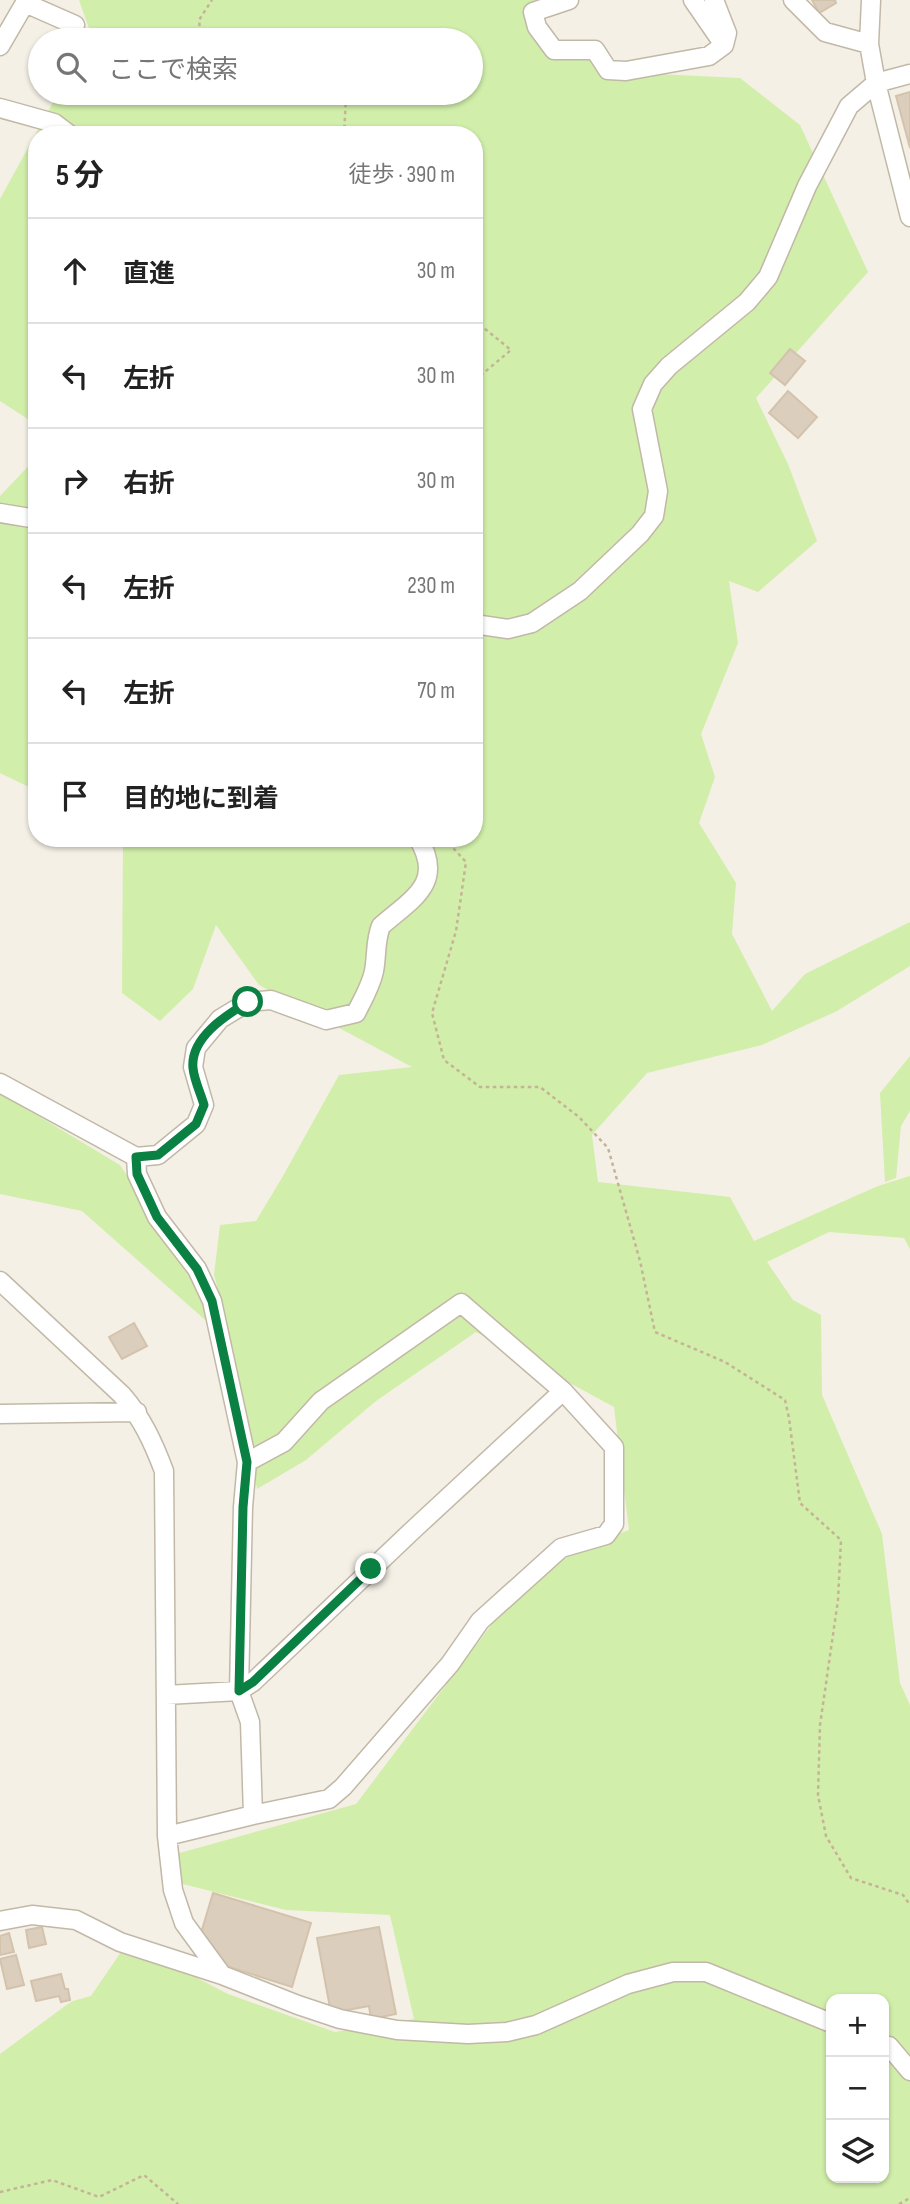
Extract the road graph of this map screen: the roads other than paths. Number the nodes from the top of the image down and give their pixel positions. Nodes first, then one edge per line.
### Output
1 (569, 0) edge
2 (693, 0) edge
3 (713, 0) edge
4 (793, 0) edge
5 (871, 0) edge
6 (75, 25) dead end
7 (869, 44) junction
8 (724, 45) junction
9 (0, 47) edge
10 (910, 74) edge
11 (876, 83) junction
12 (0, 108) edge
13 (58, 126) edge
14 (910, 217) edge
15 (0, 513) edge
16 (28, 518) edge
17 (483, 625) edge
18 (424, 847) edge
19 (0, 1083) edge
20 (136, 1157) junction
21 (0, 1281) edge
22 (563, 1391) junction
23 (137, 1412) junction
24 (0, 1413) edge
25 (247, 1462) junction
26 (239, 1691) junction
27 (166, 1695) junction
28 (253, 1815) junction
29 (167, 1836) junction
30 (0, 1922) edge
31 (222, 1975) junction
32 (826, 2021) edge
33 (889, 2046) edge
34 (889, 2048) edge
35 (910, 2050) edge
36 (910, 2071) edge

1 - 8 street
2 - 8 street
3 - 8 street
4 - 7 street
5 - 7 street
6 - 9 street
7 - 11 street
10 - 11 street
11 - 14 street
11 - 17 street
12 - 13 street
15 - 16 street
18 - 20 street
19 - 20 street
20 - 25 street
21 - 23 street
22 - 25 street
22 - 26 street
22 - 28 street
23 - 24 street
23 - 27 street
25 - 26 street
26 - 27 street
26 - 28 street
27 - 29 street
28 - 29 street
29 - 31 street
30 - 31 street
31 - 32 street
33 - 35 street
34 - 36 street

